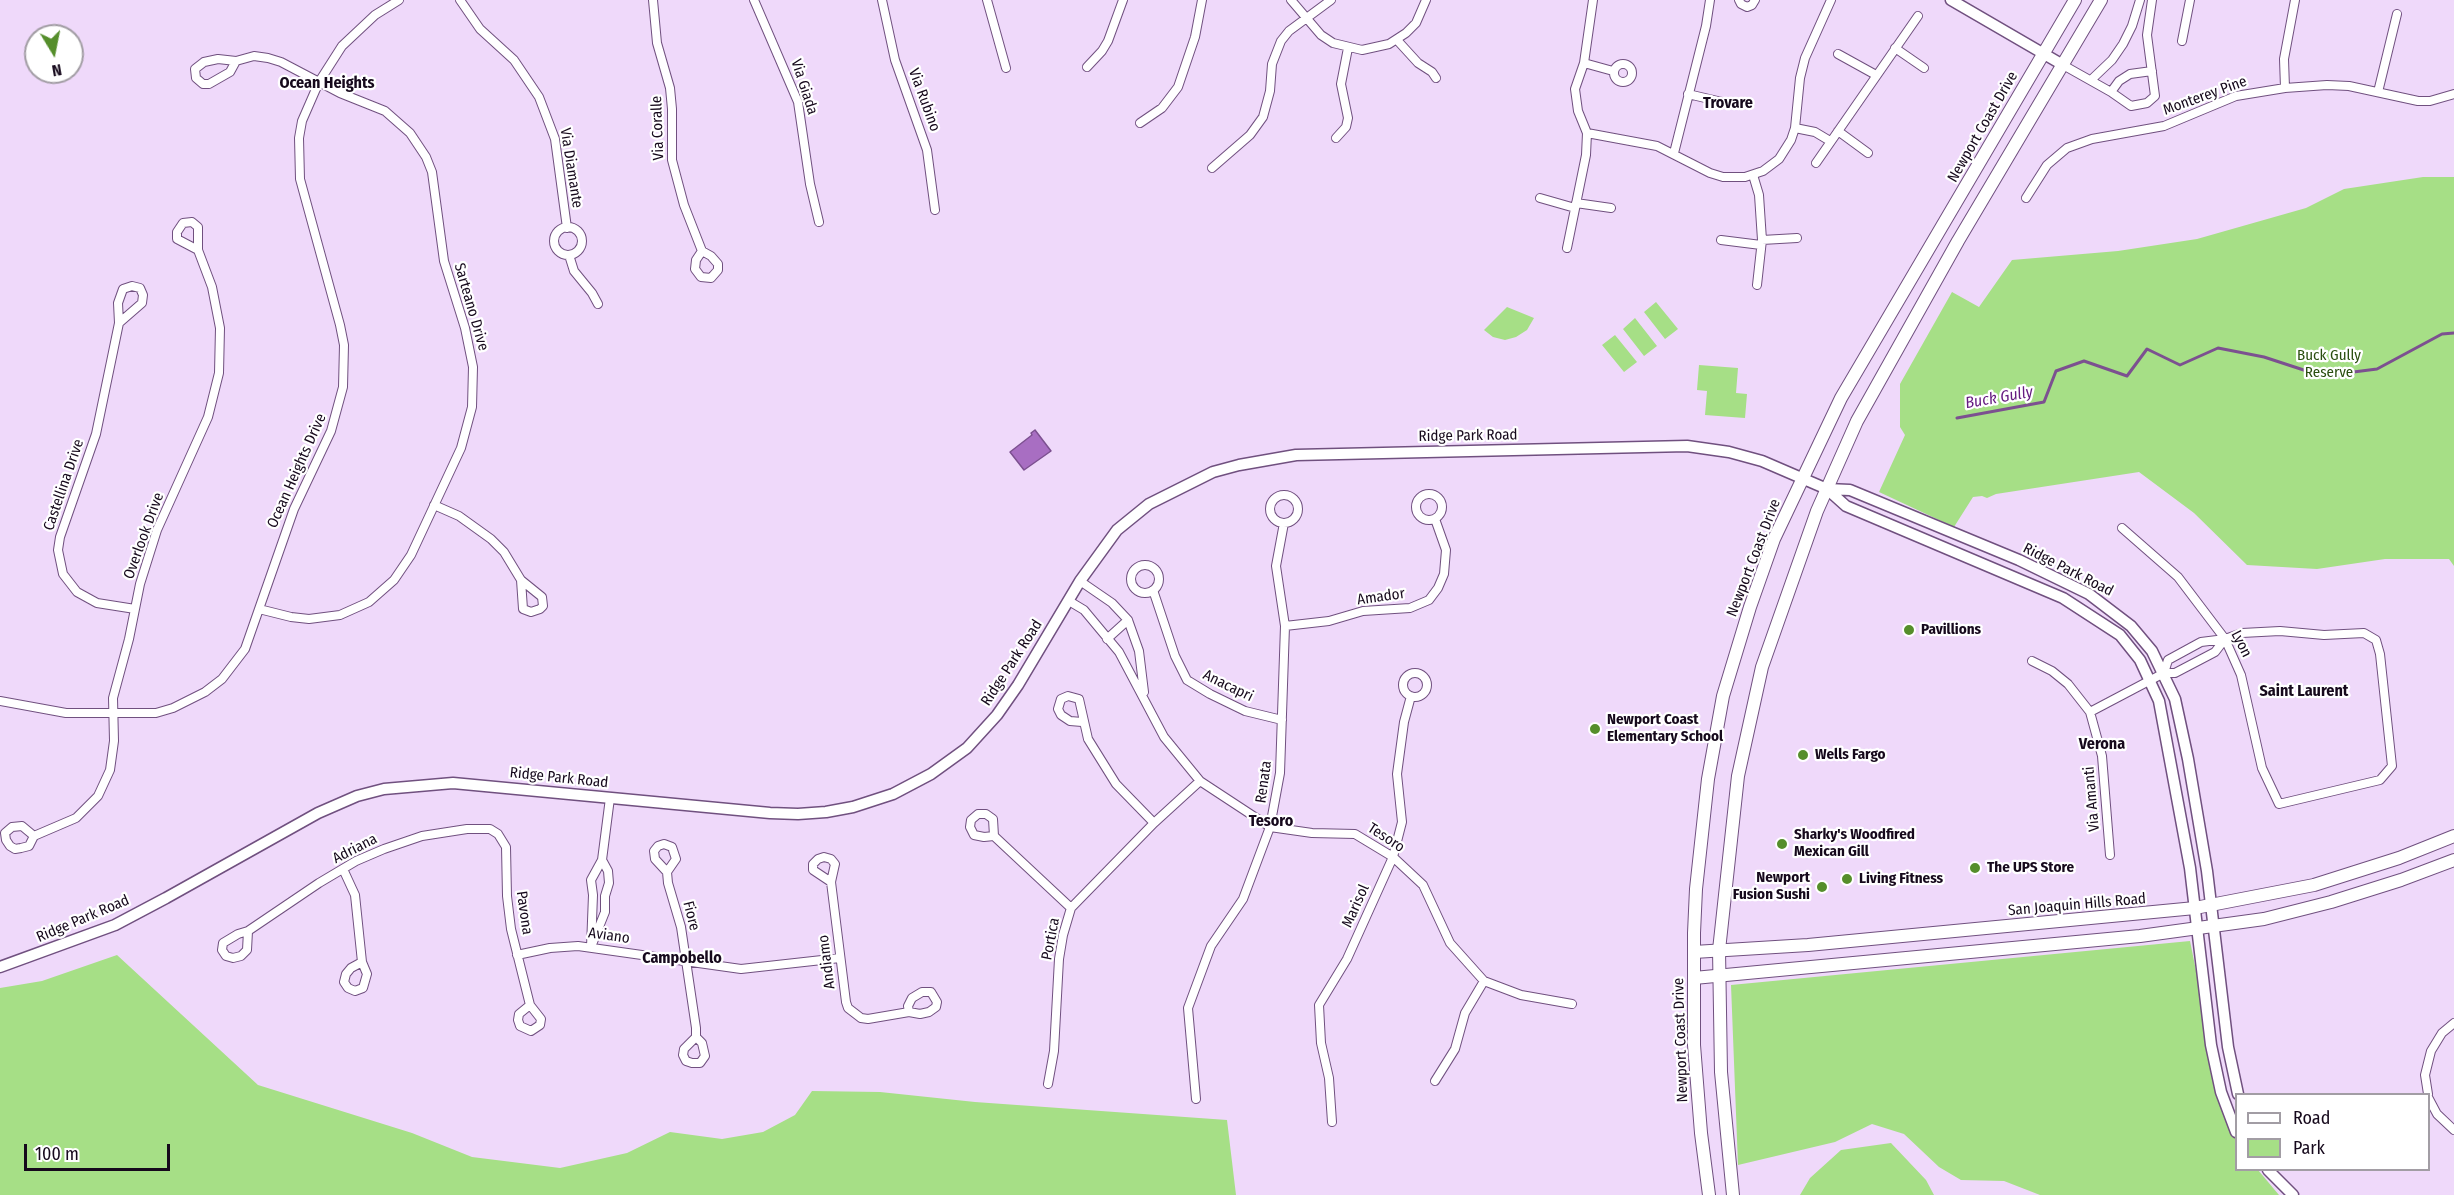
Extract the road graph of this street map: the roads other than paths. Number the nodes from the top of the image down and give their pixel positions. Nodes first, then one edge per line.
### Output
1 (399, 0) edge
2 (460, 0) edge
3 (653, 0) edge
4 (754, 0) edge
5 (882, 0) edge
6 (987, 0) edge
7 (1123, 0) edge
8 (1202, 0) edge
9 (1291, 0) edge
10 (1331, 0) edge
11 (1426, 0) edge
12 (1593, 0) edge
13 (1710, 0) edge
14 (1739, 0) edge
15 (1755, 0) edge
16 (1831, 0) edge
17 (1951, 0) edge
18 (2075, 0) edge
19 (2101, 0) edge
20 (2140, 0) edge
21 (2152, 0) edge
22 (2190, 0) edge
23 (2295, 0) edge
24 (2397, 14) dead end
25 (1918, 16) dead end
26 (1305, 19) junction
27 (1397, 40) junction
28 (2182, 41) dead end
29 (1348, 48) junction
30 (1895, 48) junction
31 (2043, 53) junction
32 (1838, 54) dead end
33 (236, 61) junction
34 (1584, 63) junction
35 (2063, 65) junction
36 (1087, 67) dead end
37 (1006, 68) dead end
38 (1924, 68) dead end
39 (1613, 71) dead end
40 (2152, 71) junction
41 (1876, 75) junction
42 (1436, 78) dead end
43 (2091, 80) junction
44 (319, 82) junction
45 (2285, 88) junction
46 (2111, 92) junction
47 (2378, 92) junction
48 (1688, 94) junction
49 (2454, 94) edge
50 (1722, 102) dead end
51 (1140, 123) dead end
52 (1795, 128) junction
53 (1838, 131) junction
54 (1587, 133) junction
55 (1336, 138) dead end
56 (1830, 141) junction
57 (1674, 153) junction
58 (1868, 153) dead end
59 (1816, 163) dead end
60 (1212, 168) dead end
61 (1753, 175) junction
62 (1540, 198) dead end
63 (2025, 198) dead end
64 (1576, 205) junction
65 (1611, 208) dead end
66 (935, 210) dead end
67 (819, 222) dead end
68 (567, 228) junction
69 (1797, 238) dead end
70 (1721, 240) dead end
71 (1762, 242) junction
72 (1567, 248) dead end
73 (198, 250) dead end
74 (702, 251) dead end
75 (569, 255) junction
76 (1757, 285) dead end
77 (598, 304) dead end
78 (119, 323) dead end
79 (1803, 478) junction
80 (1827, 489) junction
81 (434, 505) junction
82 (1435, 519) dead end
83 (1284, 523) dead end
84 (2122, 528) dead end
85 (521, 580) dead end
86 (1080, 581) junction
87 (1153, 590) dead end
88 (1069, 601) junction
89 (135, 609) junction
90 (259, 609) junction
91 (1128, 620) junction
92 (1285, 626) junction
93 (1107, 639) junction
94 (2225, 639) junction
95 (2032, 661) dead end
96 (2164, 673) junction
97 (2151, 680) junction
98 (1144, 696) junction
99 (1411, 696) dead end
100 (0, 701) edge
101 (2090, 712) junction
102 (112, 714) junction
103 (1282, 720) junction
104 (1082, 722) dead end
105 (1200, 781) junction
106 (610, 798) junction
107 (1154, 823) junction
108 (1270, 827) junction
109 (490, 829) joint
110 (34, 836) dead end
111 (994, 836) dead end
112 (2454, 836) edge
113 (2110, 855) dead end
114 (1393, 856) junction
115 (602, 860) junction
116 (2454, 860) edge
117 (343, 869) junction
118 (667, 872) dead end
119 (831, 882) dead end
120 (593, 895) junction
121 (605, 896) junction
122 (2210, 905) junction
123 (1071, 908) junction
124 (2194, 908) junction
125 (2212, 925) junction
126 (2197, 927) junction
127 (248, 931) dead end
128 (591, 947) junction
129 (1719, 950) junction
130 (1694, 952) junction
131 (517, 955) junction
132 (840, 958) junction
133 (686, 961) junction
134 (362, 962) dead end
135 (0, 967) edge
136 (1719, 976) junction
137 (1694, 978) junction
138 (1484, 981) junction
139 (1572, 1004) dead end
140 (531, 1005) dead end
141 (909, 1012) dead end
142 (2454, 1023) edge
143 (696, 1037) dead end
144 (1435, 1082) dead end
145 (1048, 1084) dead end
146 (2238, 1093) edge
147 (2428, 1093) edge
148 (1196, 1099) dead end
149 (2430, 1100) edge
150 (1332, 1122) dead end
151 (2235, 1129) edge
152 (2454, 1130) edge
153 (2269, 1171) edge
154 (1709, 1195) edge
155 (1733, 1195) edge
156 (2293, 1195) edge

1 - 44 street, Ocean Heights Drive
2 - 68 street, Via Diamante
3 - 74 street, Via Coralle
4 - 67 street, Via Giada
5 - 66 street, Via Rubino
6 - 37 street
7 - 36 street
8 - 51 street
9 - 26 street
10 - 26 street
11 - 27 street
12 - 34 street
13 - 48 street
14 - 15 street
16 - 52 street
17 - 31 street
18 - 31 main road, Newport Coast Drive
19 - 35 main road
20 - 43 street
21 - 40 street
22 - 28 street
23 - 45 street
24 - 47 street
25 - 30 street
26 - 29 street
26 - 60 street
27 - 29 street
27 - 42 street
29 - 55 street
30 - 38 street
30 - 41 street
31 - 35 street
31 - 79 main road, Newport Coast Drive
32 - 41 street
33 - 33 street, Sarteano Drive
33 - 44 street, Sarteano Drive
34 - 39 street
34 - 54 street
35 - 43 street
35 - 80 main road
40 - 46 street
40 - 46 street
41 - 53 street
43 - 46 street
44 - 81 street, Sarteano Drive
44 - 90 street, Ocean Heights Drive
45 - 47 street, Monterey Pine
45 - 63 street, Monterey Pine
47 - 49 street, Monterey Pine
48 - 50 street
48 - 57 street
52 - 56 street
52 - 61 street
53 - 56 street
53 - 58 street
54 - 57 street
54 - 64 street
56 - 59 street
57 - 61 street
61 - 71 street
62 - 64 street
64 - 65 street
64 - 72 street
68 - 75 street, Via Diamante
68 - 75 street, Via Diamante
69 - 71 street
70 - 71 street
71 - 76 street
73 - 89 street, Overlook Drive
75 - 77 street, Via Diamante
78 - 89 street, Castellina Drive
79 - 80 street, Ridge Park Road
79 - 86 street, Ridge Park Road
79 - 130 main road, Newport Coast Drive
80 - 96 street, Ridge Park Road
80 - 97 street, Ridge Park Road
80 - 129 main road
81 - 85 street
81 - 90 street, Sarteano Drive
82 - 92 street, Amador
83 - 92 street, Renata
84 - 94 street, Lyon
86 - 88 street, Ridge Park Road
86 - 91 street, Tesoro
87 - 103 street, Anacapri
88 - 93 street, Tesoro
88 - 106 street, Ridge Park Road
89 - 102 street, Overlook Drive
90 - 102 street, Ocean Heights Drive
91 - 93 street
91 - 98 street, Tesoro
92 - 103 street, Renata
93 - 98 street, Tesoro
94 - 94 street, Lyon
94 - 96 street
94 - 96 street
95 - 101 street, Via Amanti
96 - 97 street
96 - 122 street, Ridge Park Road
97 - 101 street
97 - 124 street, Ridge Park Road
98 - 105 street, Tesoro
99 - 114 street, Marisol
100 - 102 street, Ocean Heights Drive
101 - 113 street, Via Amanti
102 - 110 street, Overlook Drive
103 - 108 street, Renata
104 - 107 street
105 - 107 street, Portica
105 - 108 street, Tesoro
106 - 115 street
106 - 135 street, Ridge Park Road
107 - 123 street, Portica
108 - 114 street, Tesoro
108 - 148 street, Renata
109 - 117 street, Adriana
109 - 131 street, Pavona
111 - 123 street
112 - 122 main road, San Joaquin Hills Road
114 - 138 street, Tesoro
114 - 150 street, Marisol
115 - 120 street
115 - 121 street
116 - 125 main road
117 - 127 street, Adriana
117 - 134 street
118 - 133 street, Fiore
119 - 132 street, Andiamo
120 - 121 street
120 - 128 street
121 - 128 street
122 - 124 main road, San Joaquin Hills Road
122 - 125 street, Ridge Park Road
123 - 145 street, Portica
124 - 126 street, Ridge Park Road
124 - 129 main road, San Joaquin Hills Road
125 - 126 main road
125 - 146 street, Ridge Park Road
126 - 136 main road
126 - 151 street, Ridge Park Road
128 - 131 street, Aviano
128 - 133 street, Aviano
129 - 130 main road, San Joaquin Hills Road
129 - 136 main road
130 - 137 main road, Newport Coast Drive
131 - 140 street, Pavona
132 - 133 street, Aviano
132 - 141 street, Andiamo
133 - 143 street, Fiore
136 - 137 main road
136 - 155 main road
137 - 154 main road, Newport Coast Drive
138 - 139 street, Tesoro
138 - 144 street
142 - 147 street
149 - 152 street
153 - 156 street

